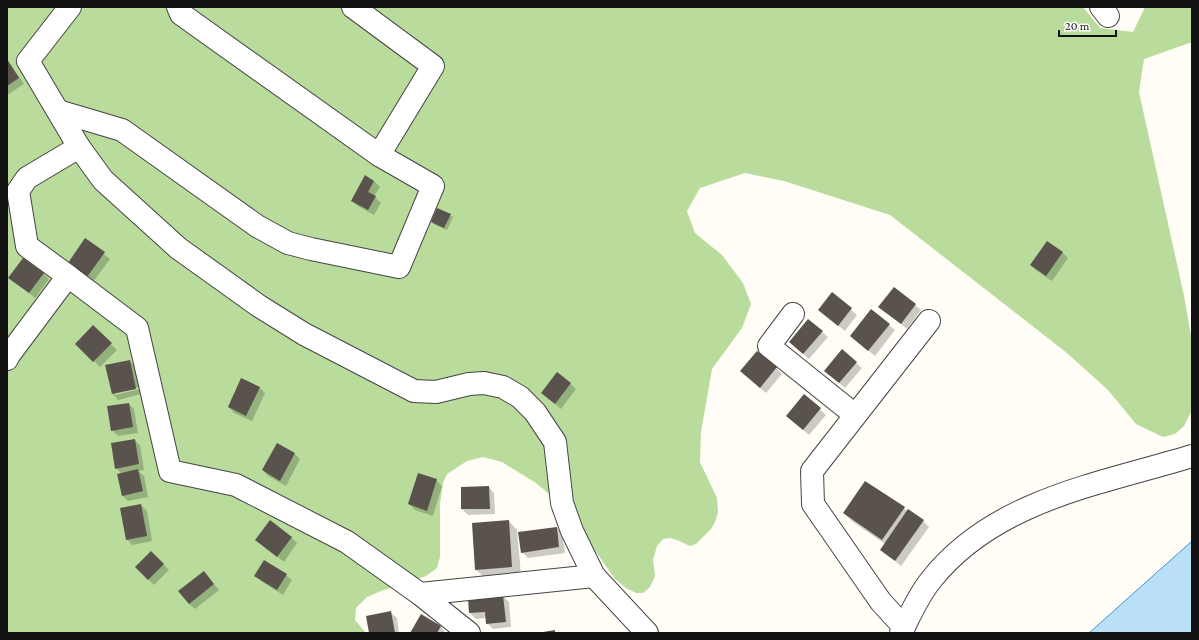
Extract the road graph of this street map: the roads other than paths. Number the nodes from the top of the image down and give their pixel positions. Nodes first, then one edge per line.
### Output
1 (70, 7) edge
2 (178, 7) edge
3 (353, 7) edge
4 (58, 112) junction
5 (79, 146) junction
6 (379, 155) junction
7 (68, 276) junction
8 (793, 314) dead end
9 (929, 321) dead end
10 (7, 359) edge
11 (855, 415) junction
12 (1192, 456) edge
13 (594, 576) junction
14 (420, 594) junction
15 (903, 630) edge
16 (468, 633) edge
17 (647, 633) edge

1 - 4 street
2 - 6 street
3 - 6 street
4 - 5 street
4 - 6 street
5 - 7 street
5 - 13 street
7 - 10 street
7 - 14 street
8 - 11 street
9 - 11 street
11 - 15 street
12 - 15 street
13 - 14 street
13 - 17 street
14 - 16 street

